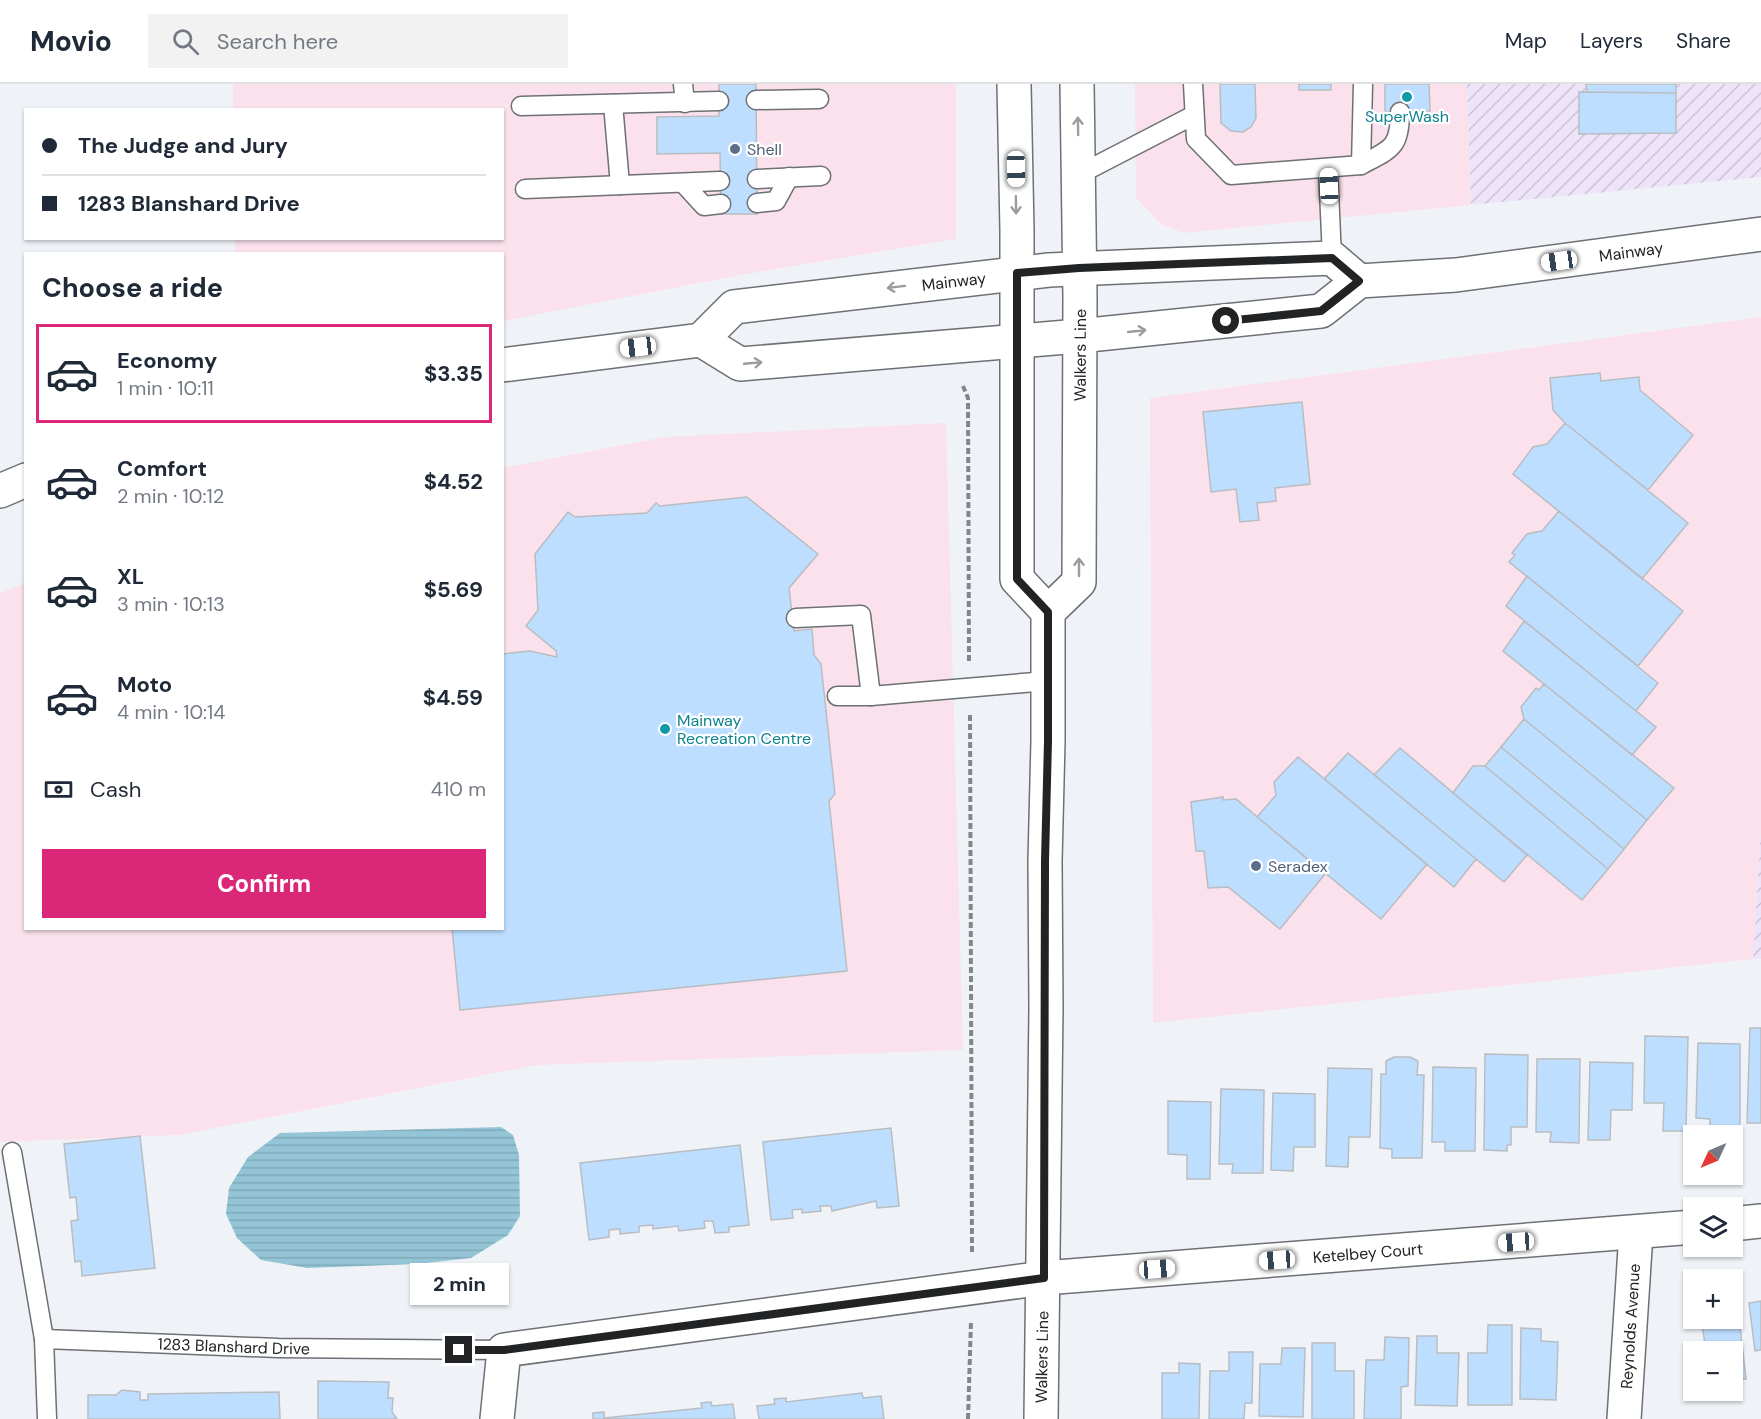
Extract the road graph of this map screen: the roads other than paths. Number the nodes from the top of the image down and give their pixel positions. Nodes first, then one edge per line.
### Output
1 (683, 84) edge
2 (1014, 84) edge
3 (1077, 84) edge
4 (1193, 84) edge
5 (1363, 84) edge
6 (819, 99) dead end
7 (756, 100) dead end
8 (719, 101) dead end
9 (685, 103) junction
10 (613, 104) junction
11 (521, 106) dead end
12 (1400, 112) dead end
13 (1194, 115) junction
14 (1361, 165) junction
15 (1328, 168) junction
16 (1078, 175) junction
17 (821, 176) dead end
18 (789, 177) junction
19 (757, 179) dead end
20 (720, 181) dead end
21 (683, 183) junction
22 (620, 185) junction
23 (525, 189) dead end
24 (757, 203) dead end
25 (721, 204) dead end
26 (1761, 234) edge
27 (1332, 258) junction
28 (1079, 268) junction
29 (1017, 273) junction
30 (1359, 281) junction
31 (1078, 336) junction
32 (701, 340) junction
33 (1017, 340) junction
34 (504, 365) edge
35 (24, 481) edge
36 (0, 490) edge
37 (1048, 612) junction
38 (796, 618) dead end
39 (1047, 681) junction
40 (837, 696) dead end
41 (871, 696) junction
42 (12, 1152) dead end
43 (1761, 1221) edge
44 (1743, 1223) edge
45 (1683, 1228) edge
46 (1636, 1233) junction
47 (1044, 1278) junction
48 (44, 1339) junction
49 (504, 1350) junction
50 (47, 1419) edge
51 (497, 1419) edge
52 (1041, 1419) edge
53 (1624, 1419) edge

1 - 9 lane
2 -> 29 street
16 -> 3 street, Walkers Line
4 - 13 lane
5 - 14 lane
6 - 7 lane
8 - 9 lane
9 - 10 lane
10 - 11 lane
10 - 22 lane
12 - 14 lane
13 - 15 lane
13 - 16 lane
14 - 15 lane
15 - 27 lane
16 - 28 street, Walkers Line
17 - 18 lane
18 - 19 lane
18 - 24 lane
20 - 21 lane
21 - 22 lane
21 - 25 lane
22 - 23 lane
26 - 30 street, Mainway
27 - 28 street, Mainway
27 - 30 street
28 - 29 street, Mainway
28 - 31 street, Walkers Line
29 -> 32 street, Mainway
29 - 33 street
31 -> 30 street
31 - 33 street
37 -> 31 street, Walkers Line
32 -> 33 street
32 - 34 street
33 - 37 street
35 - 36 street
37 - 39 street, Walkers Line
38 - 41 lane
39 - 41 lane
39 - 47 street, Walkers Line
40 - 41 lane
42 - 48 lane
43 - 44 street
45 - 46 street, Ketelbey Court
46 - 47 street, Ketelbey Court
46 - 53 street, Reynolds Avenue
47 - 49 street, Ketelbey Court
47 - 52 street, Walkers Line
48 - 49 lane, 1283 Blanshard Drive
48 - 50 lane
49 - 51 street

